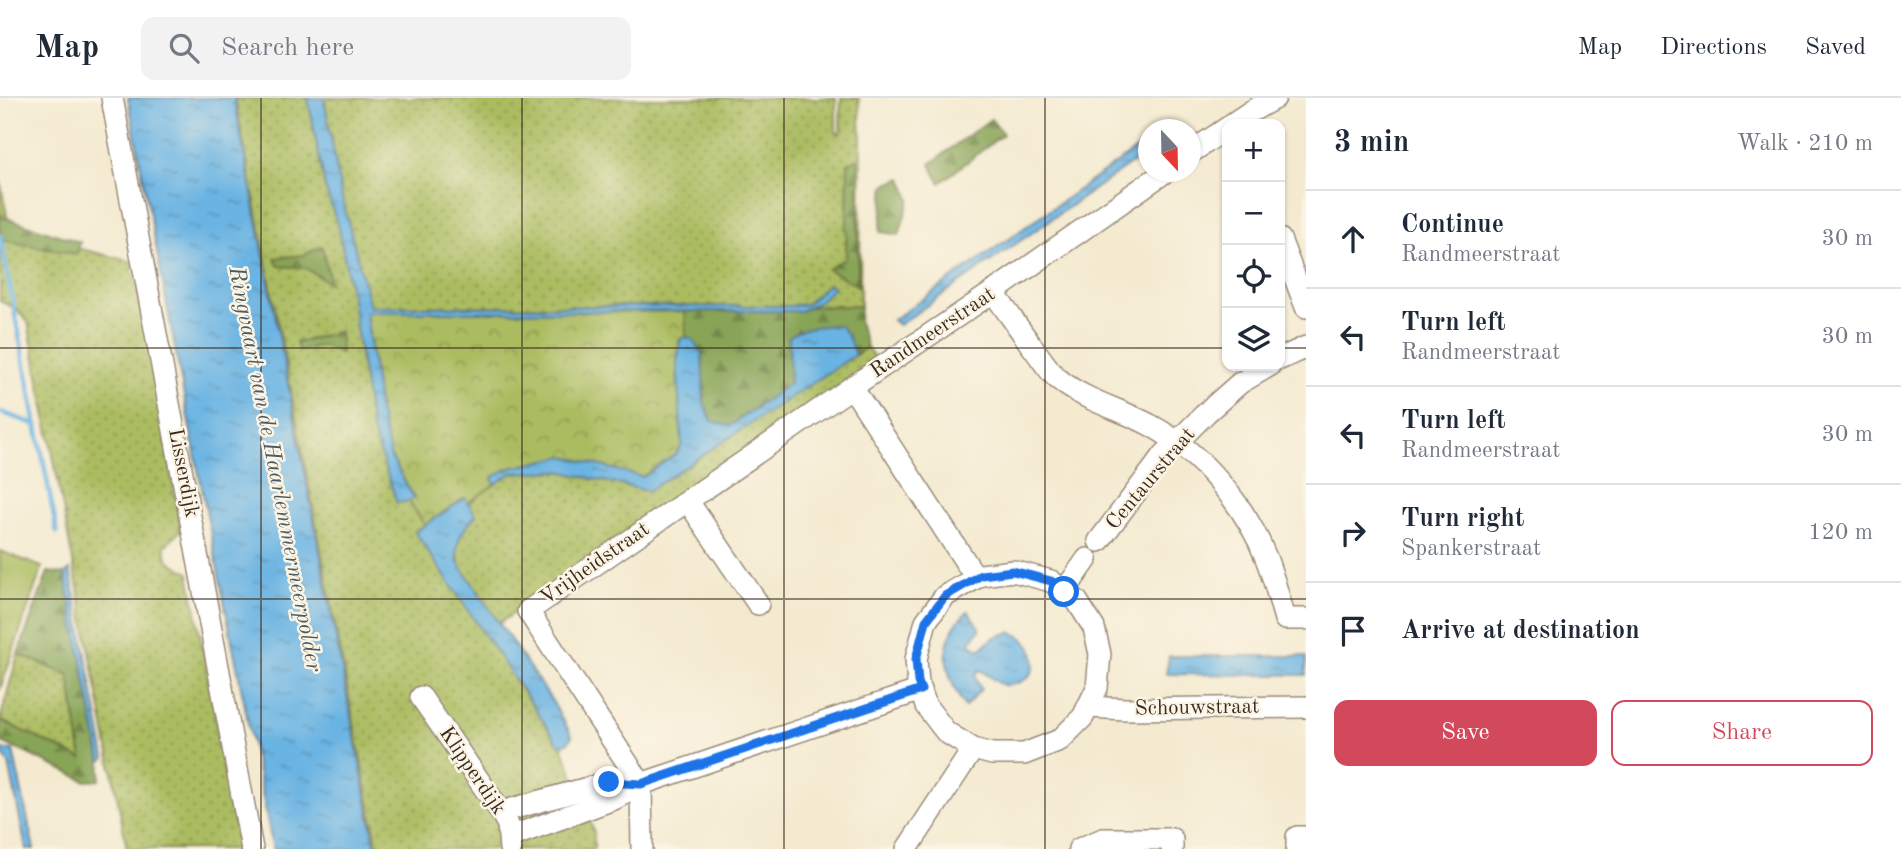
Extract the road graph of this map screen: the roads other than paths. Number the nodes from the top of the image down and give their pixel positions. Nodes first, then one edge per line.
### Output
1 (112, 98) edge
2 (1275, 98) edge
3 (1251, 118) edge
4 (1222, 131) edge
5 (1201, 146) edge
6 (1151, 182) edge
7 (1282, 245) edge
8 (993, 292) junction
9 (1306, 307) edge
10 (1306, 347) edge
11 (1285, 357) edge
12 (1260, 371) edge
13 (852, 387) junction
14 (1178, 442) junction
15 (687, 500) junction
16 (1099, 541) dead end
17 (1087, 559) dead end
18 (975, 578) junction
19 (1064, 592) junction
20 (758, 604) dead end
21 (1306, 619) edge
22 (921, 690) junction
23 (421, 697) dead end
24 (1088, 707) junction
25 (1306, 707) edge
26 (973, 749) junction
27 (641, 784) junction
28 (501, 812) junction
29 (1306, 837) edge
30 (510, 843) edge
31 (252, 849) edge
32 (642, 849) edge
33 (907, 849) edge
34 (1079, 849) edge
35 (1172, 849) edge
36 (1297, 849) edge

1 - 31 street, Lisserdijk
2 - 3 street
4 - 5 street
6 - 8 street, Randmeerstraat
7 - 9 street
8 - 13 street, Randmeerstraat
8 - 14 street
10 - 11 street
12 - 14 street, Centaurstraat
13 - 15 street, Vrijheidstraat
13 - 18 street, Randmeerstraat
14 - 16 street, Centaurstraat
14 - 21 street
15 - 20 street
15 - 27 street, Vrijheidstraat
17 - 19 street
18 - 19 street
18 - 22 street
19 - 24 street
22 - 26 street
22 - 27 street
23 - 28 street, Klipperdijk
24 - 25 street, Schouwstraat
24 - 26 street
26 - 33 street
27 - 28 street
27 - 30 street
27 - 32 street
28 - 30 street, Klipperdijk
29 - 36 street
34 - 35 street

